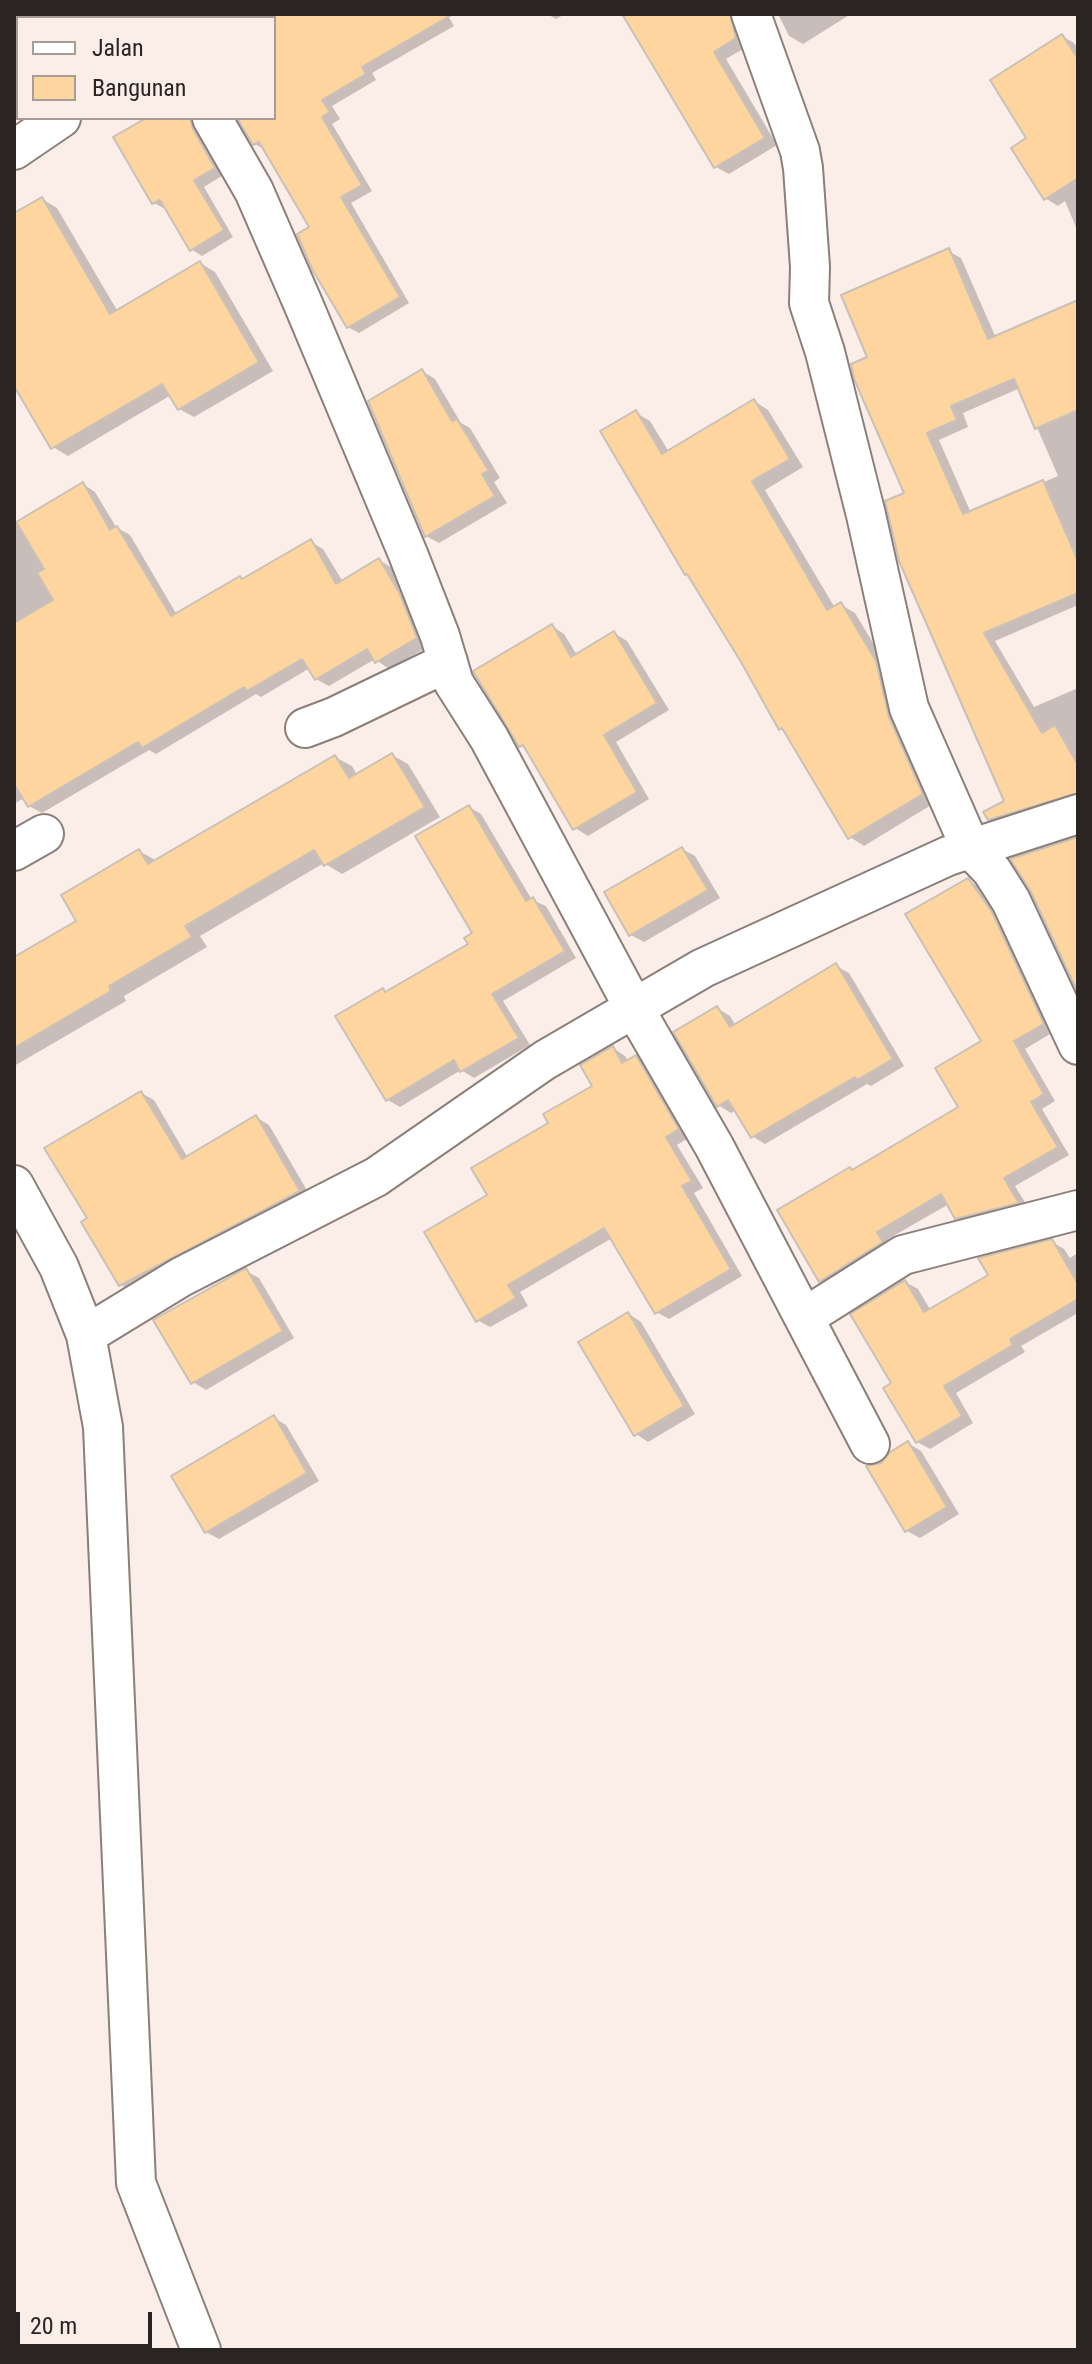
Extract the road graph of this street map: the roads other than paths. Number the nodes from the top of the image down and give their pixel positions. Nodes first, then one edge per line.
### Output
1 (751, 14) edge
2 (58, 120) edge
3 (213, 120) edge
4 (14, 150) edge
5 (448, 662) junction
6 (305, 728) dead end
7 (1078, 814) edge
8 (971, 849) junction
9 (634, 1008) junction
10 (1078, 1045) edge
11 (14, 1185) edge
12 (1078, 1210) edge
13 (805, 1317) junction
14 (86, 1335) junction
15 (870, 1444) dead end
16 (201, 2350) edge

1 - 8 street
2 - 4 street
3 - 5 street
5 - 6 street
5 - 9 street
7 - 8 street
8 - 9 street
8 - 10 street
9 - 13 street
9 - 14 street
11 - 14 street
12 - 13 street
13 - 15 street
14 - 16 street

